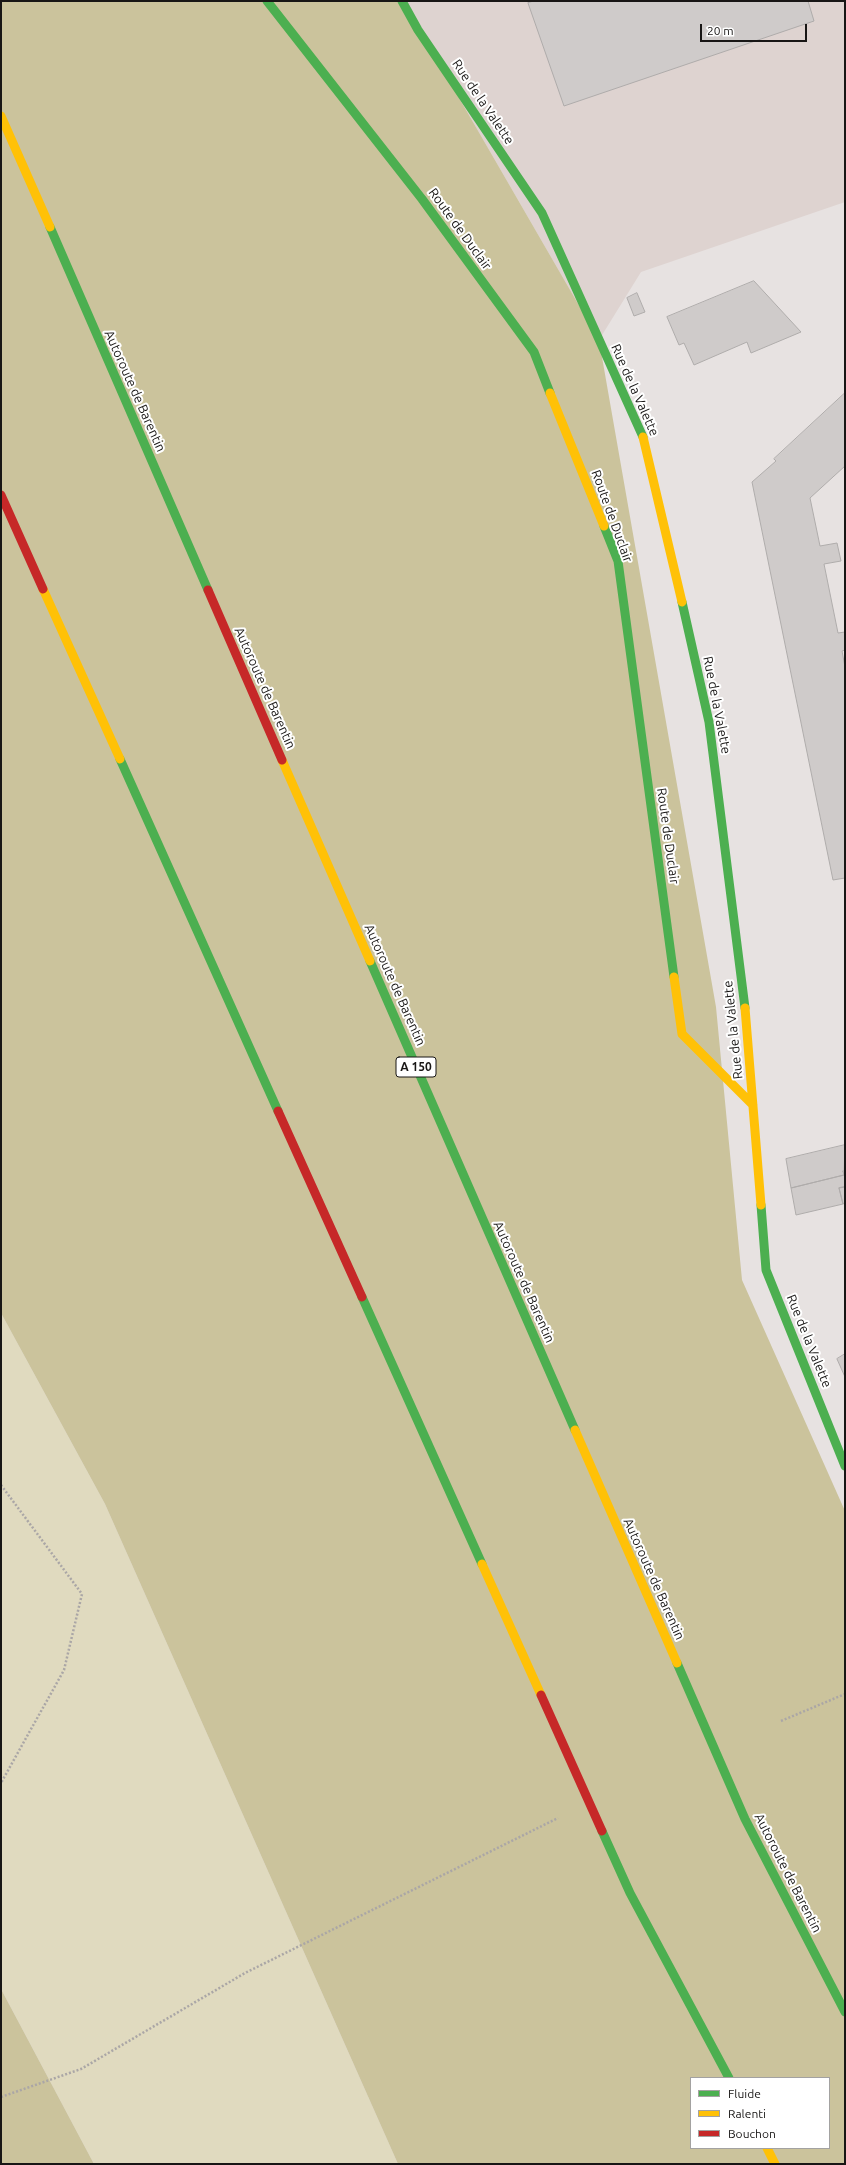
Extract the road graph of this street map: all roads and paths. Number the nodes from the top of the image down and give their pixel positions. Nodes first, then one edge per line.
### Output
1 (267, 1) edge
2 (402, 1) edge
3 (1, 116) edge
4 (1, 495) edge
5 (753, 1105) junction
6 (845, 1466) edge
7 (1, 1485) edge
8 (845, 1694) edge
9 (781, 1721) dead end
10 (1, 1783) edge
11 (558, 1818) dead end
12 (845, 2012) edge
13 (728, 2077) edge
14 (1, 2097) edge
15 (768, 2149) edge
16 (775, 2164) edge

1 - 5 main road, Route de Duclair
2 - 5 main road, Rue de la Valette
3 - 12 main road, Autoroute de Barentin / A 150
4 - 13 main road
5 - 6 main road, Rue de la Valette
7 - 10 path
8 - 9 path
11 - 14 path
15 - 16 main road

